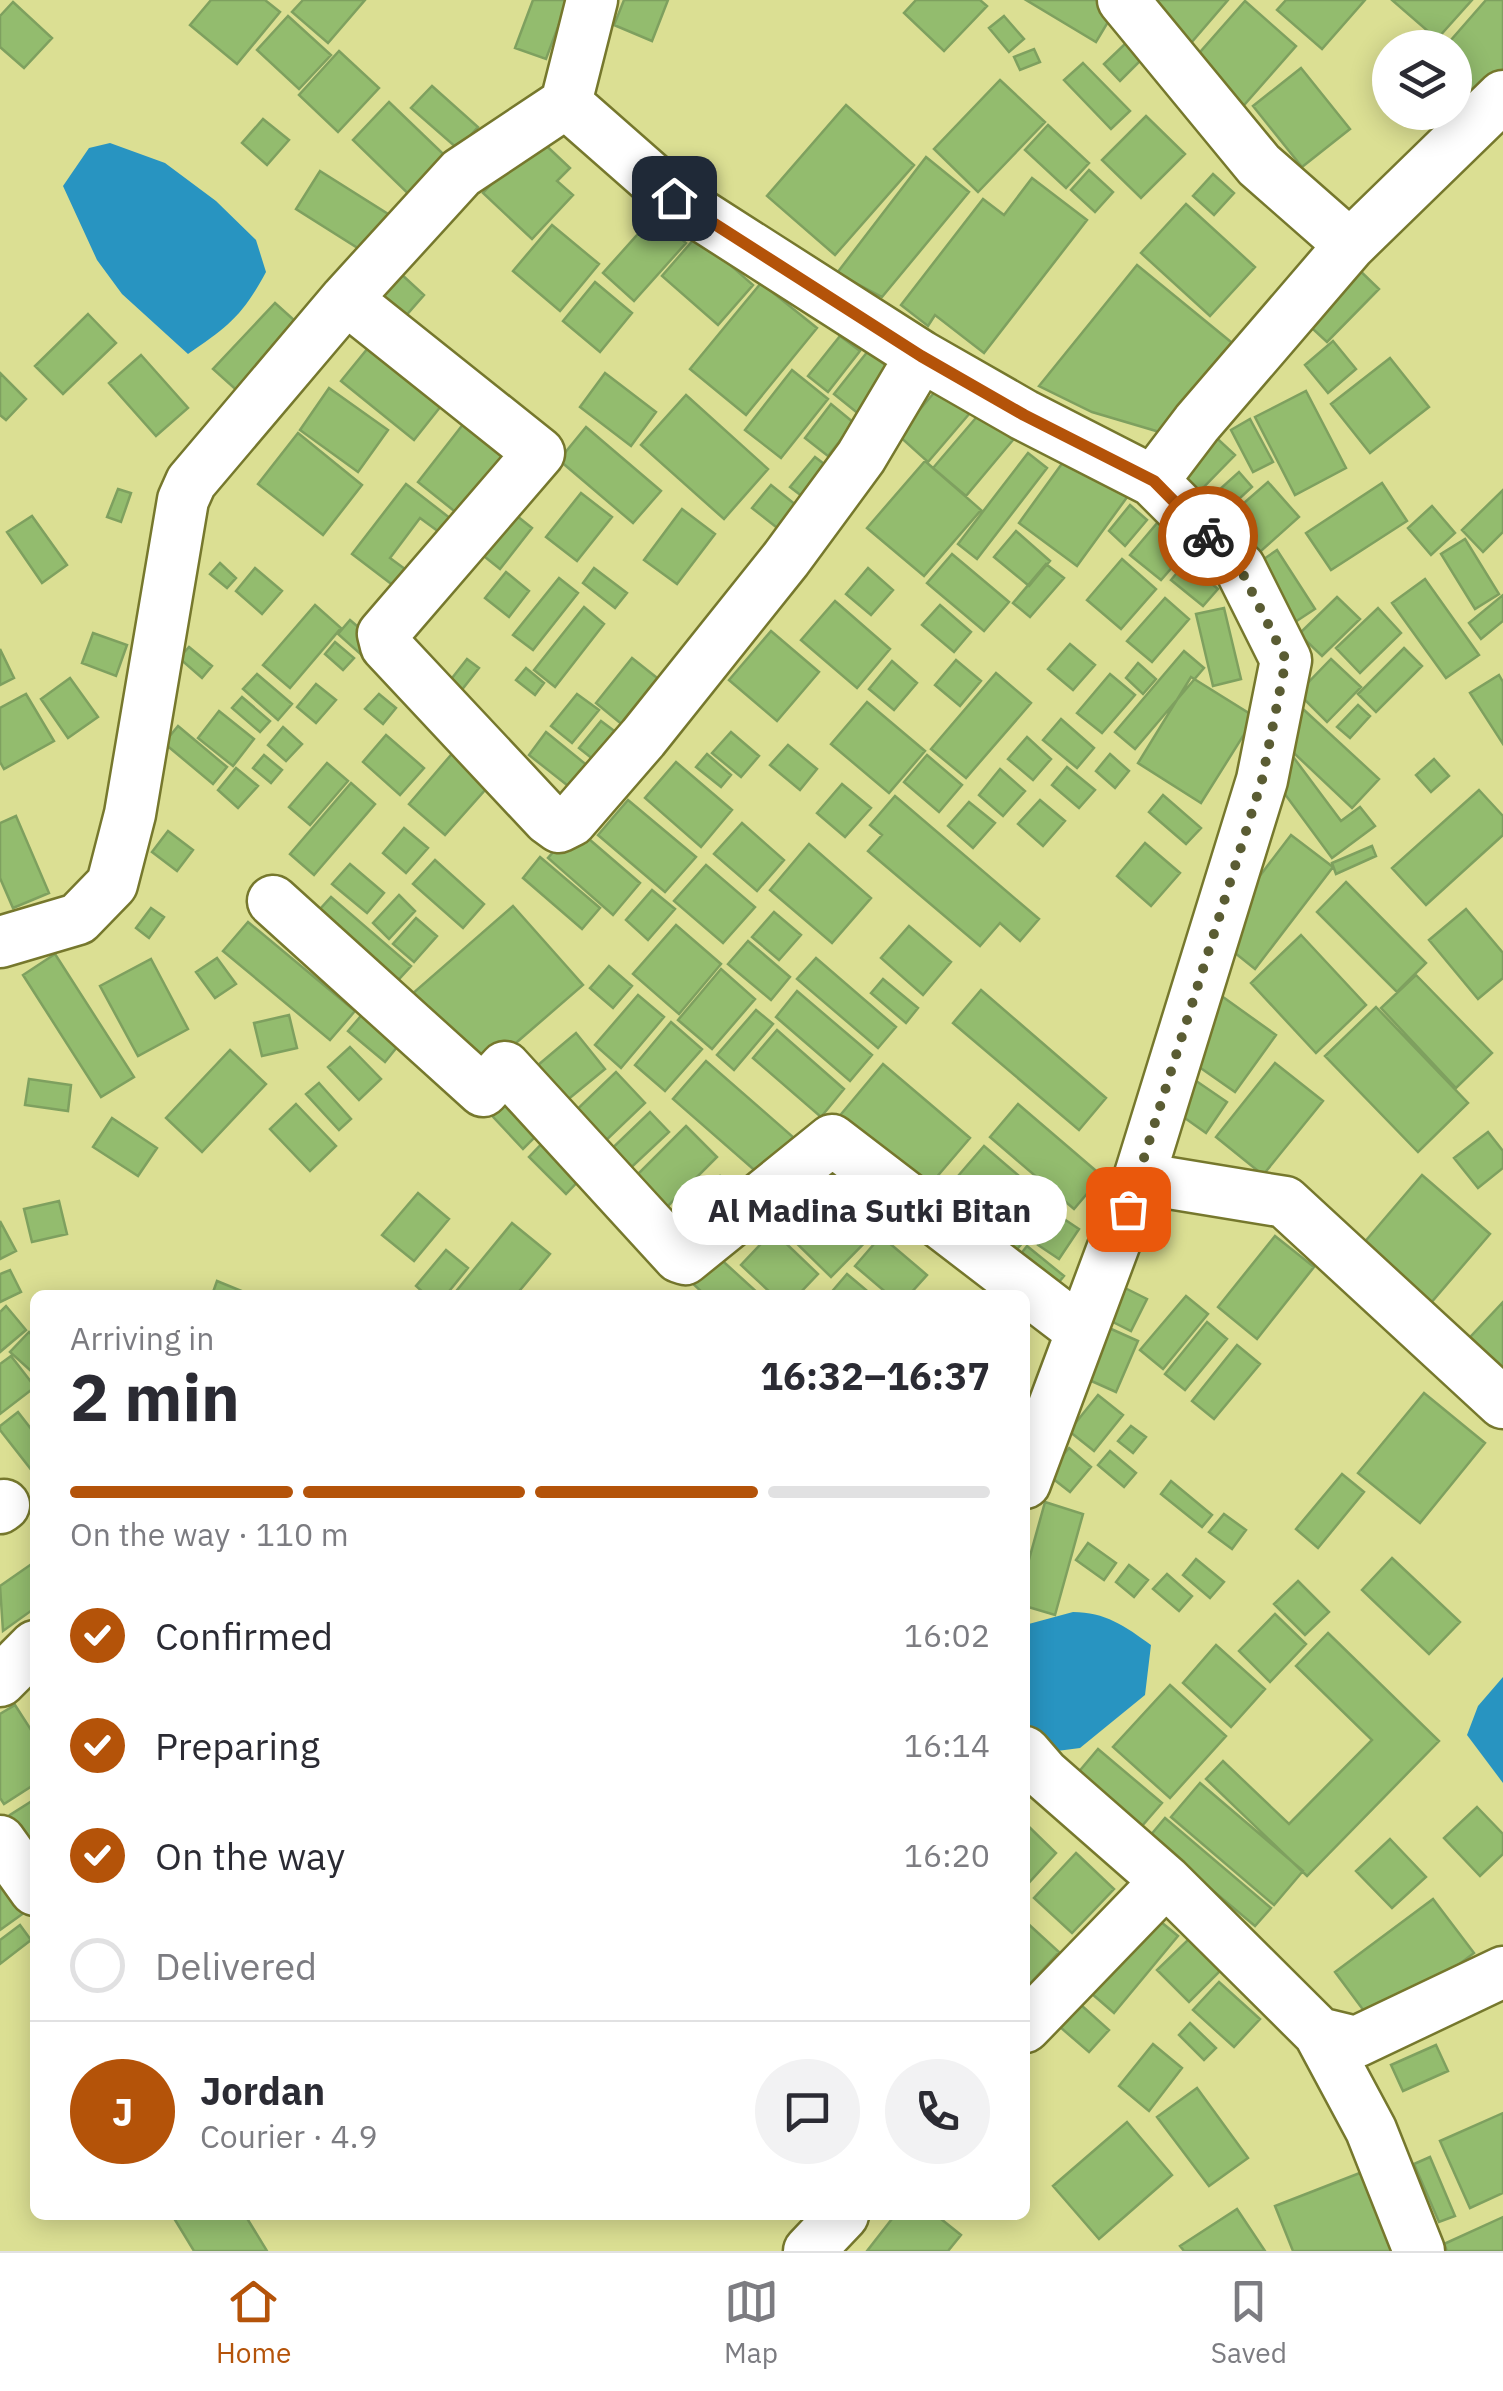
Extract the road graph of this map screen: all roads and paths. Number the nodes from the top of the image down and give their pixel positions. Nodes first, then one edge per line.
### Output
1 (592, 0) edge
2 (1123, 0) edge
3 (1503, 96) edge
4 (566, 102) junction
5 (1350, 245) junction
6 (346, 299) junction
7 (921, 356) junction
8 (1154, 481) junction
9 (273, 900) dead end
10 (0, 942) edge
11 (1140, 1178) junction
12 (1027, 1290) edge
13 (1030, 1293) edge
14 (1081, 1332) junction
15 (1503, 1403) edge
16 (1030, 1470) edge
17 (30, 1651) edge
18 (0, 1681) edge
19 (1030, 1758) edge
20 (0, 1841) edge
21 (1166, 1881) junction
22 (30, 1883) edge
23 (1503, 1972) edge
24 (1030, 2022) edge
25 (1319, 2033) junction
26 (839, 2220) edge
27 (808, 2251) edge
28 (1419, 2251) edge

1 - 4 street
2 - 5 street
3 - 5 street
4 - 6 street
4 - 7 street
5 - 8 street
6 - 7 street
6 - 10 street
7 - 8 street
8 - 11 street
9 - 12 street
11 - 14 street
11 - 15 street
13 - 14 street
14 - 16 street
17 - 18 street
19 - 21 street
20 - 22 street
21 - 24 street
21 - 25 street
23 - 25 street
25 - 28 street
26 - 27 street

